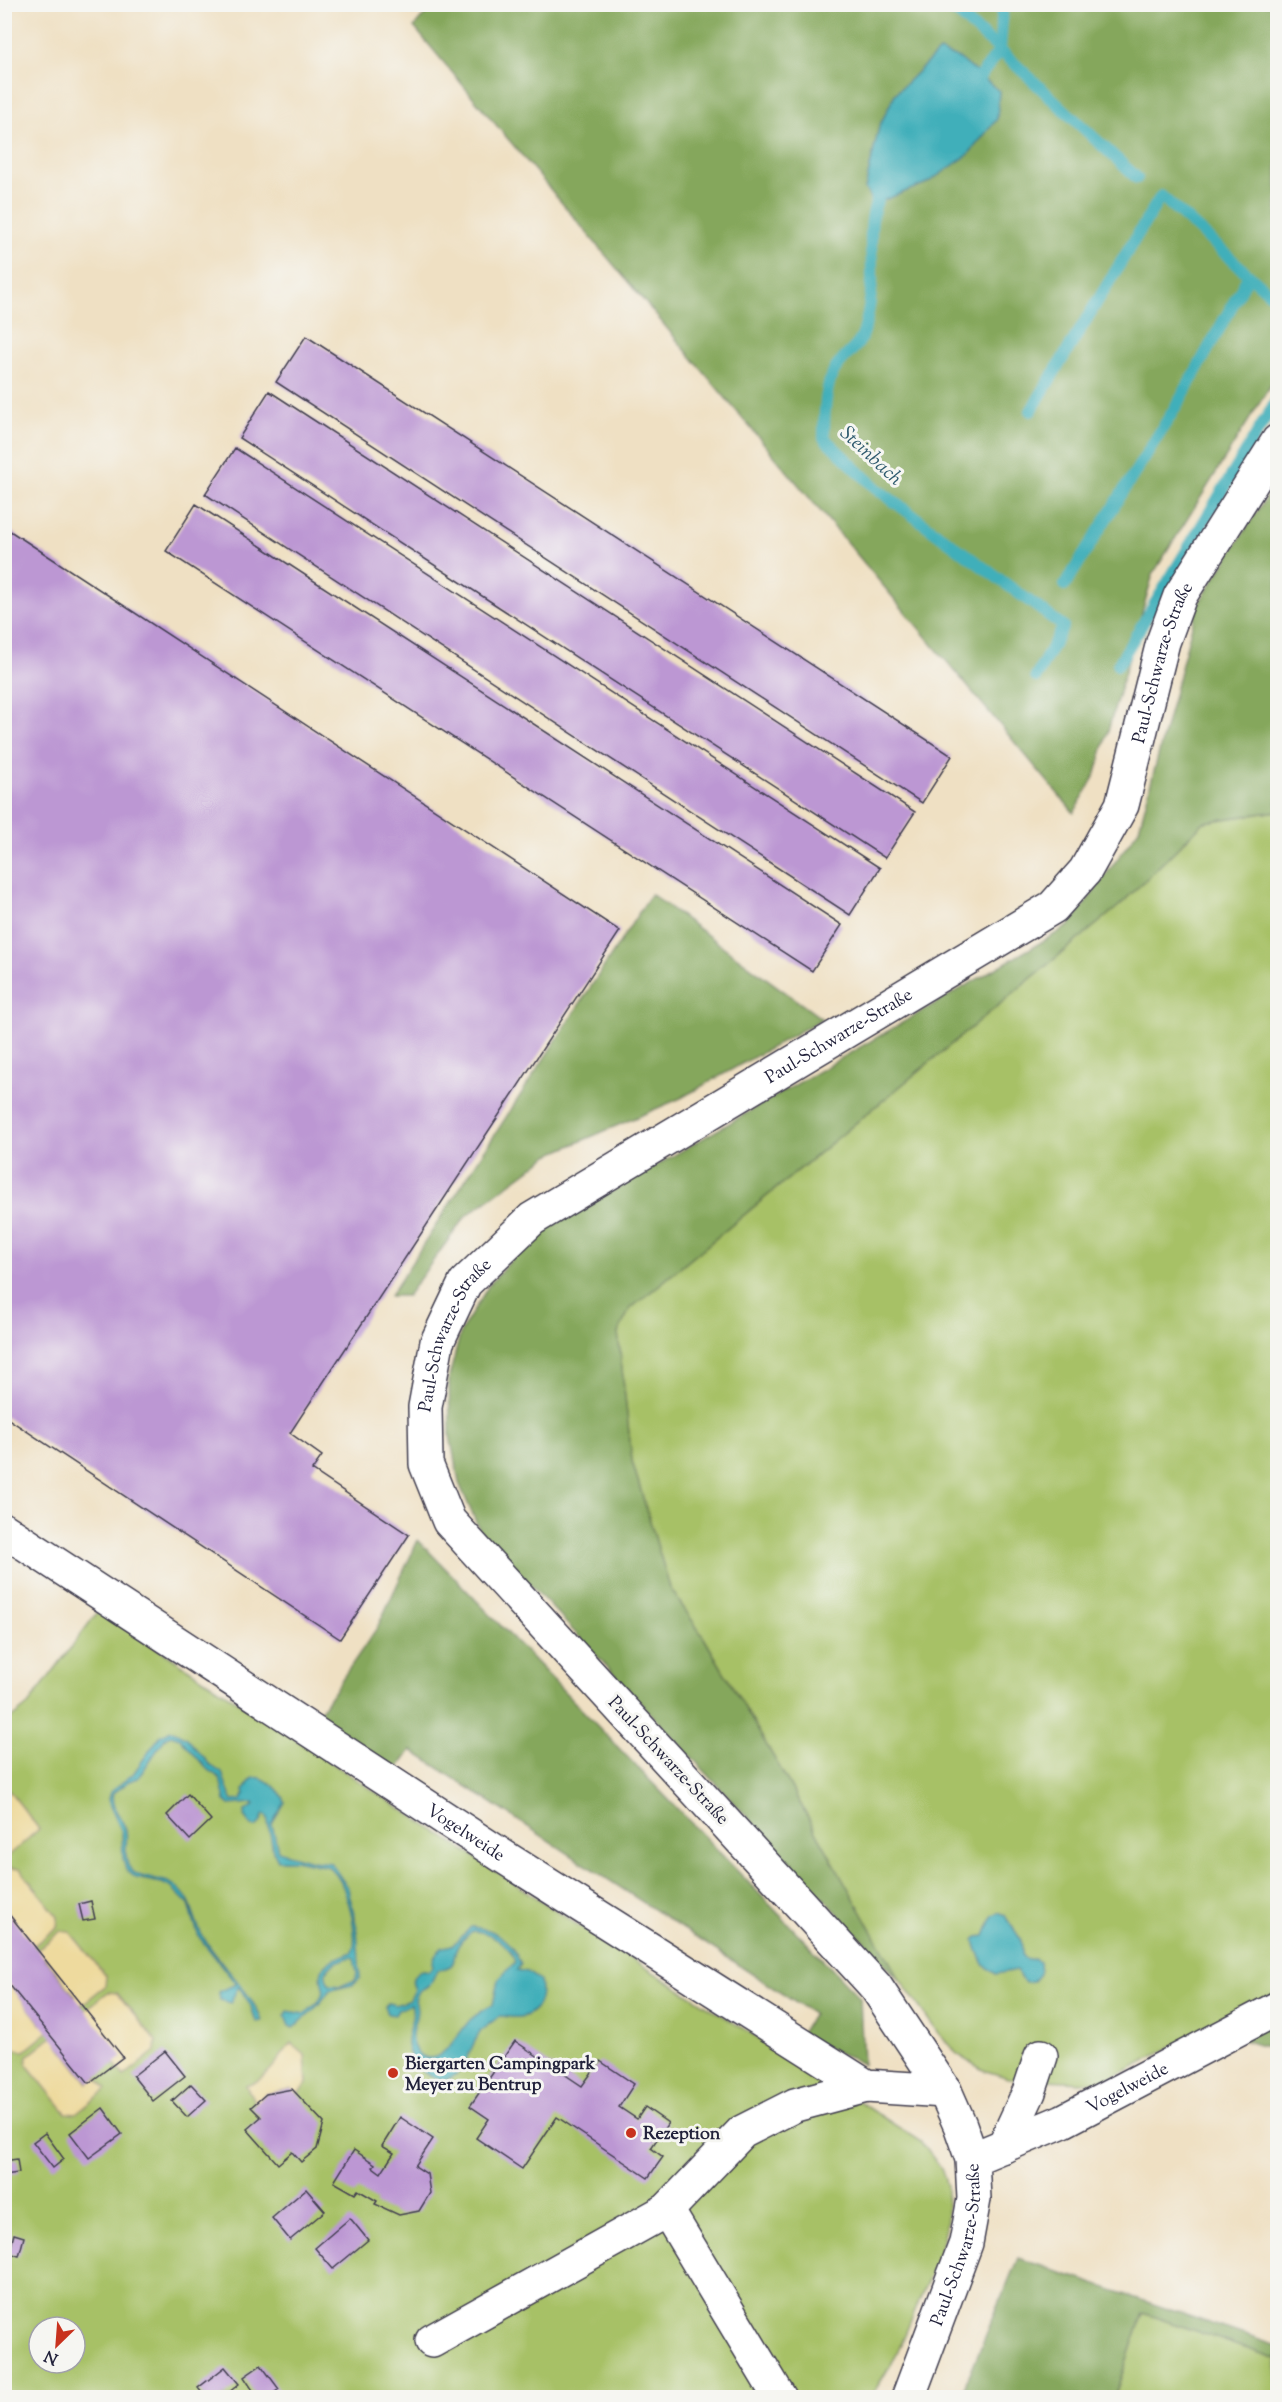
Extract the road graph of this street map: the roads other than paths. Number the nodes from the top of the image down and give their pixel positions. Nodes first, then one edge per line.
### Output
1 (1278, 441) edge
2 (4, 1530) edge
3 (1278, 2008) edge
4 (1041, 2056) dead end
5 (866, 2086) junction
6 (945, 2091) junction
7 (1004, 2146) junction
8 (972, 2159) junction
9 (667, 2210) junction
10 (432, 2341) dead end
11 (780, 2397) edge
12 (908, 2397) edge

1 - 6 street, Paul-Schwarze-Straße
2 - 5 street, Vogelweide
3 - 7 street, Vogelweide
4 - 7 street
5 - 6 street, Vogelweide
5 - 9 street
6 - 8 street, Paul-Schwarze-Straße
7 - 8 street, Vogelweide
8 - 12 street, Paul-Schwarze-Straße
9 - 10 street
9 - 11 street

